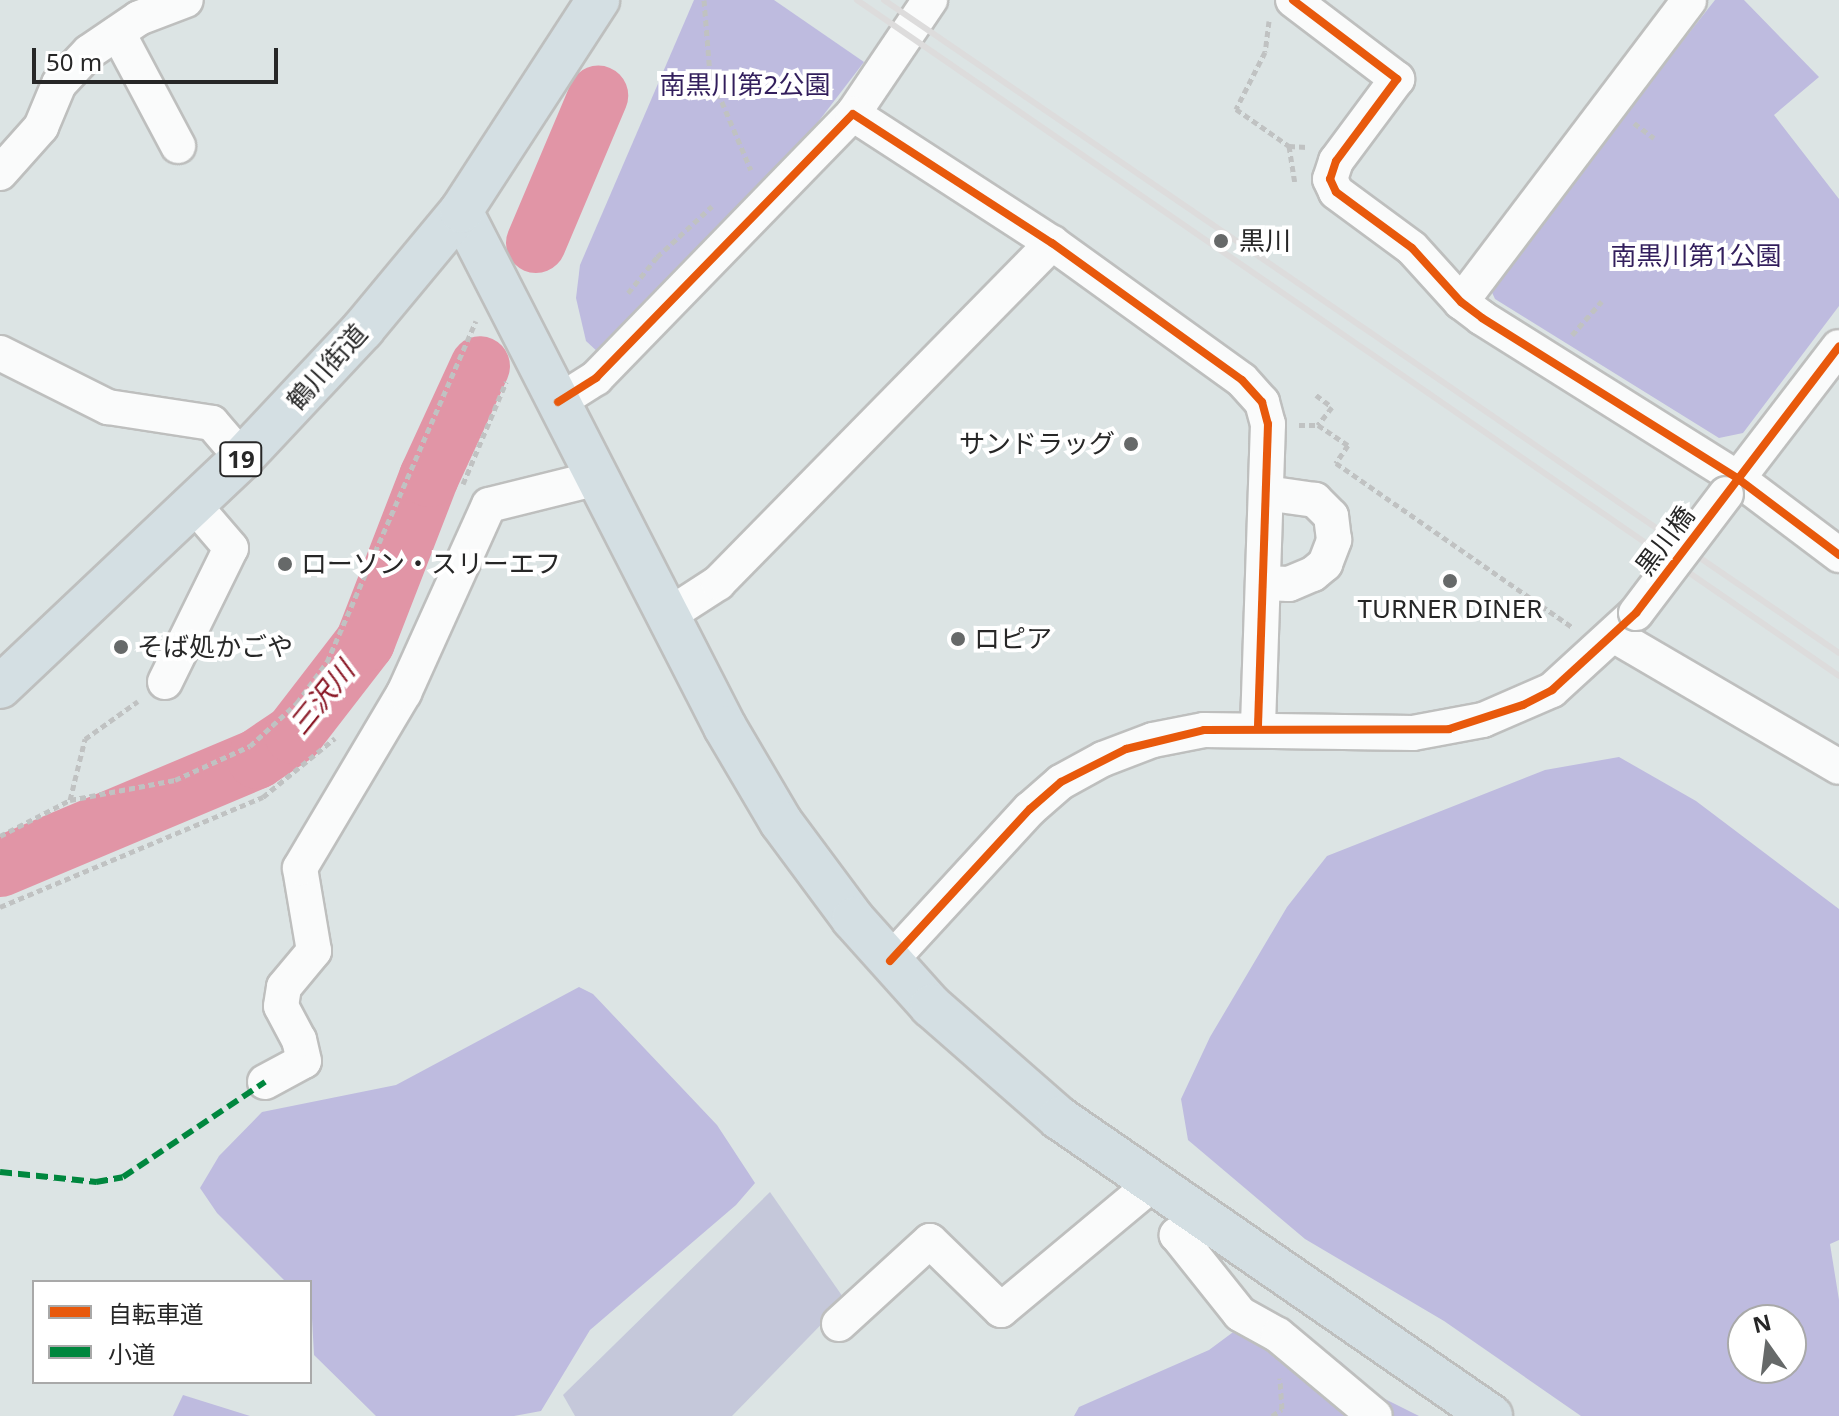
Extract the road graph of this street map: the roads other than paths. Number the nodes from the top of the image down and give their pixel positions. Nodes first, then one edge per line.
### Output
1 (186, 0) edge
2 (598, 0) edge
3 (930, 0) edge
4 (1689, 0) edge
5 (1282, 6) edge
6 (118, 33) junction
7 (853, 114) junction
8 (178, 146) dead end
9 (7, 150) edge
10 (461, 211) junction
11 (1052, 243) junction
12 (1461, 302) junction
13 (1839, 347) edge
14 (0, 353) edge
15 (558, 402) junction
16 (242, 458) junction
17 (598, 478) junction
18 (1732, 486) junction
19 (1266, 493) junction
20 (194, 505) junction
21 (1839, 555) edge
22 (1263, 583) junction
23 (667, 616) junction
24 (1612, 628) junction
25 (165, 682) road end
26 (0, 687) edge
27 (1258, 728) junction
28 (1839, 767) edge
29 (890, 961) junction
30 (265, 1082) dead end
31 (1151, 1185) junction
32 (1200, 1218) junction
33 (839, 1324) dead end
34 (1375, 1416) edge
35 (1491, 1416) edge

1 - 6 street
2 - 10 main road, 鶴川街道 / 19
3 - 7 street
4 - 12 street
5 - 12 street
6 - 8 street
6 - 9 street
7 - 11 street
7 - 15 street
10 - 15 main road
10 - 16 main road, 鶴川街道 / 19
11 - 19 street
11 - 23 street
12 - 18 street
13 - 18 street, 黒川橋
14 - 16 street
15 - 17 main road
16 - 20 main road, 鶴川街道 / 19
17 - 23 main road
17 - 30 street
18 - 21 street
18 - 24 street, 黒川橋, bridge
19 - 22 street
19 - 22 street
20 - 25 street
20 - 26 main road, 鶴川街道 / 19
22 - 27 street
23 - 29 main road
24 - 27 street, 黒川橋
24 - 28 street
27 - 29 street, 黒川橋
29 - 31 main road
31 - 32 main road
31 - 33 street
32 - 34 street
32 - 35 main road

